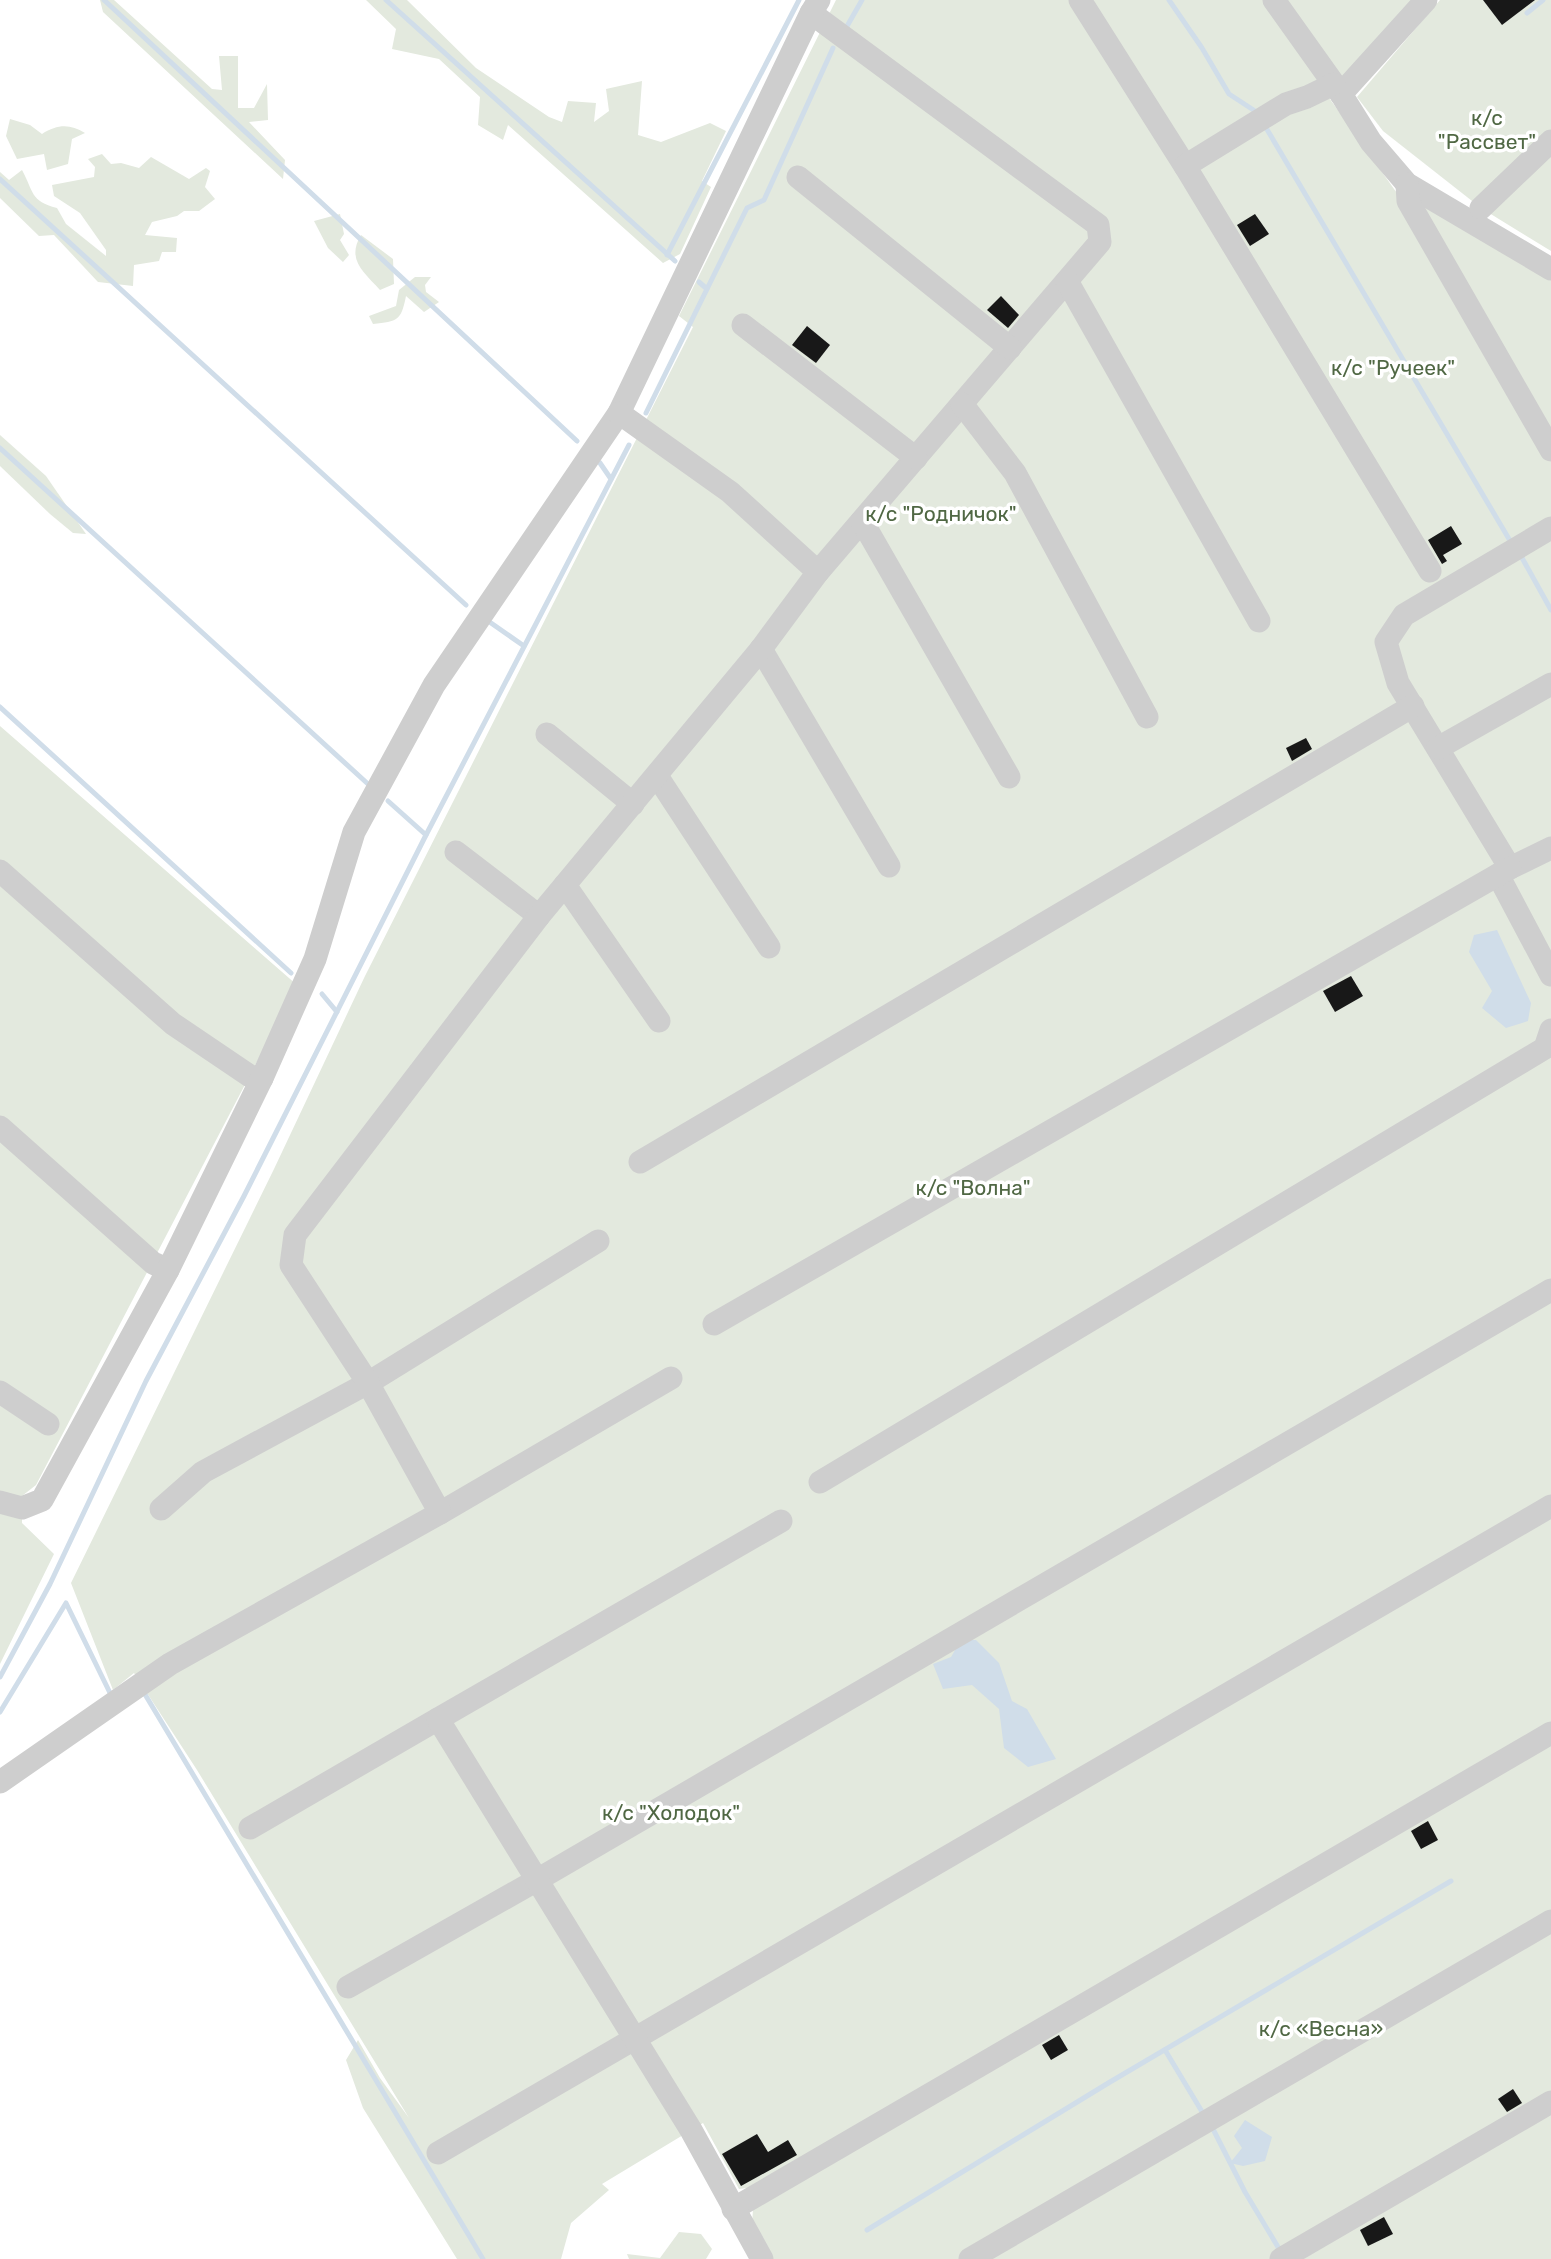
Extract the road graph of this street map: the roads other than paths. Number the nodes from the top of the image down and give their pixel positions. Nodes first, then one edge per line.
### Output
1 (1080, 0) edge
2 (1274, 0) edge
3 (1426, 0) edge
4 (815, 6) edge
5 (1338, 89) junction
6 (1551, 141) edge
7 (1185, 166) junction
8 (797, 177) dead end
9 (1407, 184) junction
10 (1481, 208) dead end
11 (1551, 269) edge
12 (1067, 281) junction
13 (743, 325) dead end
14 (1010, 348) junction
15 (962, 404) junction
16 (619, 414) junction
17 (1551, 450) edge
18 (916, 458) junction
19 (862, 521) junction
20 (1551, 528) edge
21 (1430, 571) dead end
22 (818, 572) junction
23 (1259, 621) dead end
24 (761, 649) junction
25 (1551, 684) edge
26 (1413, 706) junction
27 (1147, 717) dead end
28 (547, 734) dead end
29 (1438, 748) junction
30 (657, 776) junction
31 (1009, 777) dead end
32 (633, 804) junction
33 (1551, 848) edge
34 (456, 852) dead end
35 (890, 866) dead end
36 (0, 871) edge
37 (1504, 871) junction
38 (565, 885) junction
39 (539, 916) junction
40 (769, 947) dead end
41 (1551, 975) edge
42 (659, 1021) dead end
43 (1551, 1030) edge
44 (262, 1078) junction
45 (0, 1127) edge
46 (640, 1162) dead end
47 (598, 1241) dead end
48 (168, 1270) junction
49 (1551, 1290) edge
50 (714, 1324) dead end
51 (671, 1378) dead end
52 (368, 1384) junction
53 (0, 1392) edge
54 (48, 1423) dead end
55 (820, 1482) dead end
56 (0, 1502) edge
57 (1551, 1506) edge
58 (160, 1509) dead end
59 (440, 1513) junction
60 (780, 1521) dead end
61 (438, 1719) junction
62 (1551, 1733) edge
63 (0, 1782) edge
64 (250, 1828) dead end
65 (537, 1880) junction
66 (1551, 1921) edge
67 (348, 1987) dead end
68 (635, 2038) junction
69 (1551, 2102) edge
70 (438, 2152) dead end
71 (733, 2209) junction
72 (762, 2259) edge
73 (970, 2259) edge
74 (1281, 2259) edge

1 - 7 lane
2 - 5 lane
3 - 5 lane
4 - 12 lane
4 - 16 lane
5 - 7 lane
5 - 9 lane
6 - 10 lane
7 - 21 lane
8 - 14 lane
9 - 11 lane
9 - 17 lane
12 - 14 lane
12 - 23 lane
13 - 18 lane
14 - 15 lane
15 - 18 lane
15 - 27 lane
16 - 22 lane
16 - 44 lane
18 - 19 lane
19 - 22 lane
19 - 31 lane
20 - 26 lane
22 - 24 lane
24 - 30 lane
24 - 35 lane
25 - 29 lane
26 - 29 lane
26 - 46 lane
28 - 32 lane
29 - 37 lane
30 - 32 lane
30 - 40 lane
32 - 38 lane
33 - 37 lane
34 - 39 lane
36 - 44 lane
37 - 41 lane
37 - 50 lane
38 - 39 lane
38 - 42 lane
39 - 52 lane
43 - 55 lane
44 - 48 lane
45 - 48 lane
47 - 52 lane
48 - 56 lane
49 - 65 lane
51 - 59 lane
52 - 58 lane
52 - 59 lane
53 - 54 lane
57 - 68 lane
59 - 63 lane
60 - 61 lane
61 - 64 lane
61 - 65 lane
62 - 71 lane
65 - 67 lane
65 - 68 lane
66 - 73 lane
68 - 70 lane
68 - 71 lane
69 - 74 lane
71 - 72 lane

